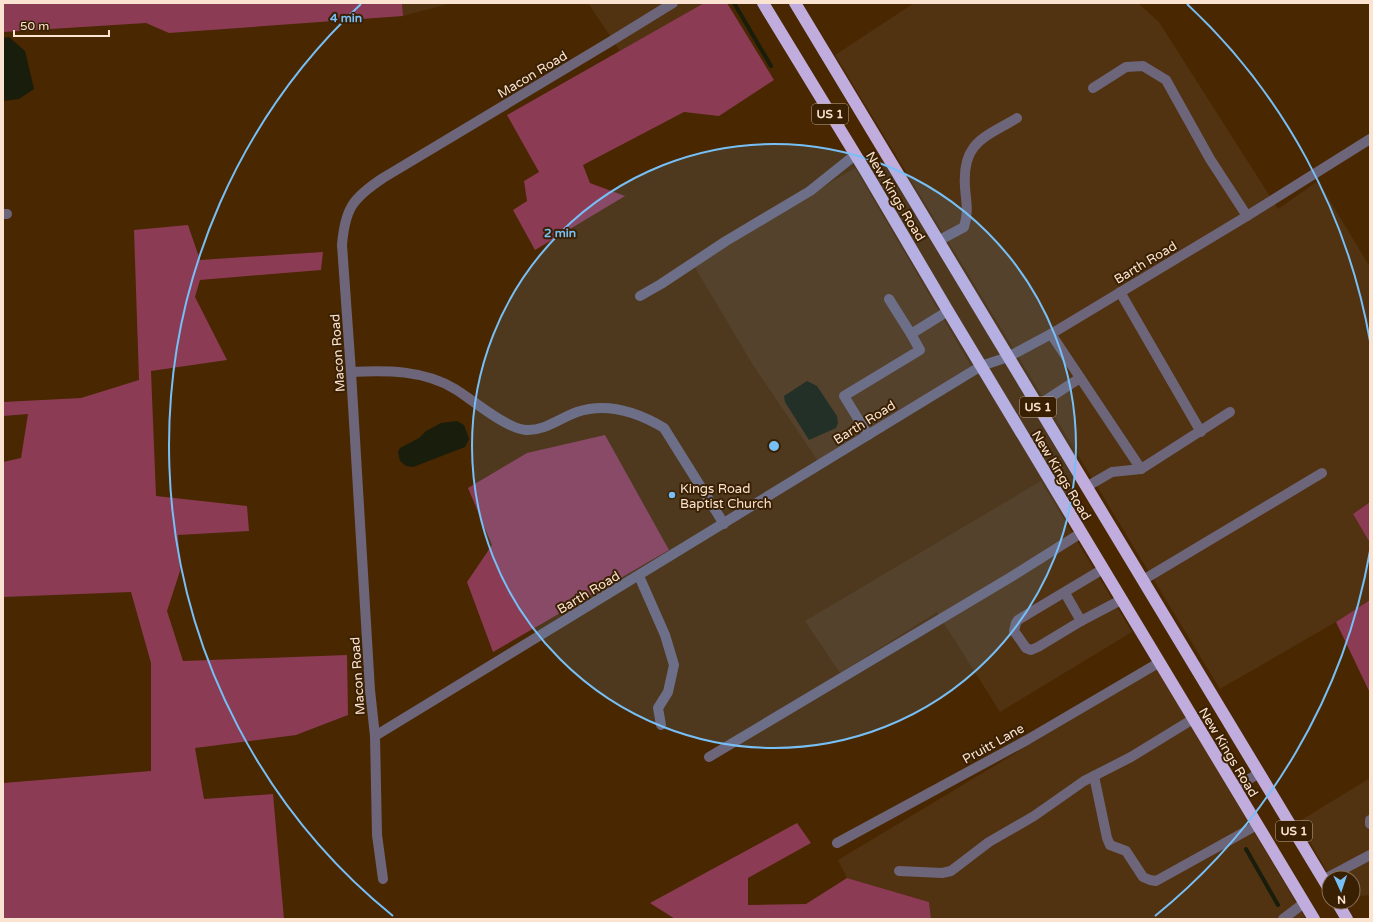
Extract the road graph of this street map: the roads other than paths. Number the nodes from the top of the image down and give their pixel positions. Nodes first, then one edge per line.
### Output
1 (673, 3) edge
2 (763, 3) edge
3 (795, 3) edge
4 (1094, 88) dead end
5 (1017, 118) dead end
6 (1370, 140) edge
7 (855, 154) junction
8 (1247, 216) junction
9 (938, 241) junction
10 (1120, 292) junction
11 (640, 296) dead end
12 (889, 299) dead end
13 (948, 311) junction
14 (911, 334) junction
15 (1051, 334) junction
16 (1008, 357) junction
17 (981, 366) junction
18 (351, 372) junction
19 (1080, 378) junction
20 (1037, 406) junction
21 (1230, 412) dead end
22 (1201, 432) junction
23 (868, 435) junction
24 (1141, 469) junction
25 (1322, 473) dead end
26 (1086, 487) junction
27 (724, 524) junction
28 (1081, 533) junction
29 (1102, 569) junction
30 (639, 576) junction
31 (1143, 580) junction
32 (1065, 593) junction
33 (1121, 600) junction
34 (1081, 621) junction
35 (1160, 662) junction
36 (1193, 719) junction
37 (661, 725) dead end
38 (375, 736) junction
39 (709, 757) dead end
40 (1259, 773) junction
41 (1094, 776) junction
42 (1235, 788) junction
43 (1370, 820) edge
44 (1370, 824) edge
45 (1257, 825) junction
46 (837, 843) dead end
47 (1370, 855) edge
48 (1348, 870) edge
49 (899, 871) dead end
50 (1321, 877) edge
51 (383, 879) dead end
52 (1304, 903) junction
53 (1342, 910) edge
54 (1283, 919) edge
55 (1314, 919) edge
56 (1347, 919) edge

1 - 18 street, Macon Road
2 - 7 highway, New Kings Road / US 1
3 - 9 highway, New Kings Road / US 1
4 - 8 street
5 - 9 street
6 - 8 street, Barth Road
7 - 11 street
7 - 13 highway, New Kings Road / US 1
8 - 10 street, Barth Road
9 - 16 highway, New Kings Road / US 1
10 - 15 street, Barth Road
10 - 22 street
12 - 14 street
13 - 14 street
13 - 17 highway, New Kings Road / US 1
14 - 23 street
15 - 16 street, Barth Road
15 - 19 street
16 - 17 street, Barth Road
16 - 20 highway, New Kings Road / US 1
17 - 23 street, Barth Road
17 - 28 highway, New Kings Road / US 1
18 - 27 street
18 - 38 street, Macon Road
19 - 20 street
19 - 24 street
20 - 26 highway, New Kings Road / US 1
21 - 22 street
22 - 24 street
23 - 27 street, Barth Road
24 - 26 street
25 - 31 street
26 - 31 highway, New Kings Road / US 1
27 - 30 street, Barth Road
28 - 29 highway, New Kings Road / US 1
28 - 39 street
29 - 32 street
29 - 33 highway, New Kings Road / US 1
30 - 37 street
30 - 38 street, Barth Road
31 - 40 highway, New Kings Road / US 1
32 - 34 street
32 - 34 street
33 - 34 street
33 - 35 highway, New Kings Road / US 1
35 - 36 highway, New Kings Road / US 1
35 - 46 street, Pruitt Lane
36 - 41 street
36 - 42 highway, New Kings Road / US 1
38 - 51 street, Macon Road
40 - 42 street
40 - 50 highway, New Kings Road / US 1
41 - 45 street
41 - 49 street
42 - 45 highway, New Kings Road / US 1
43 - 44 street
45 - 52 highway, New Kings Road / US 1
47 - 48 street
52 - 54 street
52 - 55 highway, New Kings Road / US 1
53 - 56 highway

